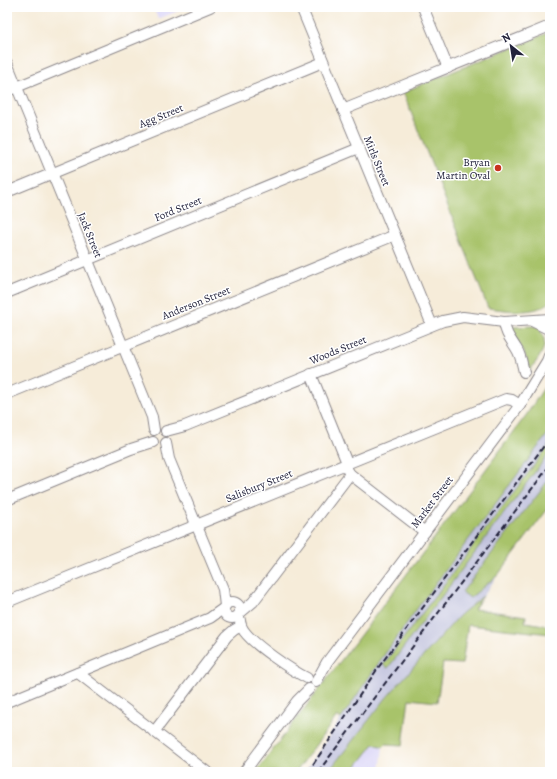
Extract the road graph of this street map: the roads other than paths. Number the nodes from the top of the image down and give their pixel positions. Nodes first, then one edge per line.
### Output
1 (210, 7) edge
2 (301, 7) edge
3 (422, 7) edge
4 (550, 26) edge
5 (324, 62) junction
6 (7, 63) edge
7 (448, 68) junction
8 (17, 87) junction
9 (7, 91) edge
10 (343, 110) junction
11 (359, 148) junction
12 (52, 173) junction
13 (7, 192) edge
14 (395, 235) junction
15 (88, 260) junction
16 (7, 293) edge
17 (504, 322) junction
18 (432, 325) junction
19 (549, 325) edge
20 (123, 347) junction
21 (550, 353) edge
22 (524, 372) dead end
23 (312, 374) junction
24 (7, 394) edge
25 (520, 405) junction
26 (160, 437) junction
27 (347, 463) junction
28 (350, 474) junction
29 (7, 500) edge
30 (197, 525) junction
31 (425, 532) junction
32 (223, 589) junction
33 (256, 597) junction
34 (7, 602) edge
35 (236, 603) junction
36 (226, 612) junction
37 (240, 613) junction
38 (239, 627) junction
39 (78, 673) junction
40 (308, 682) junction
41 (7, 702) edge
42 (154, 732) junction
43 (208, 772) edge
44 (244, 772) edge

1 - 8 street
2 - 5 street, Mirls Street
3 - 7 street
4 - 7 street
5 - 10 street, Mirls Street
5 - 12 street, Agg Street
6 - 8 street, Jack Street
7 - 10 street
8 - 9 street
8 - 12 street, Jack Street
10 - 11 street, Mirls Street
11 - 14 street, Mirls Street
11 - 15 street, Ford Street
12 - 13 street, Agg Street
12 - 15 street, Jack Street
14 - 18 street, Mirls Street
14 - 20 street, Anderson Street
15 - 16 street, Ford Street
15 - 20 street, Jack Street
17 - 18 street, Woods Street
17 - 19 street, Woods Street
17 - 22 street
18 - 23 street, Woods Street
20 - 24 street, Anderson Street
20 - 26 street, Jack Street
21 - 25 street, Market Street
23 - 26 street, Woods Street
23 - 27 street
25 - 27 street, Salisbury Street
25 - 31 street, Market Street
26 - 29 street, Woods Street
26 - 30 street, Jack Street
27 - 28 street
27 - 30 street, Salisbury Street
28 - 31 street
28 - 33 street
30 - 32 street, Jack Street
30 - 34 street, Salisbury Street
31 - 40 street, Market Street
32 - 35 street, Jack Street
32 - 36 street, Jack Street
33 - 35 street
33 - 37 street
35 - 36 street
35 - 37 street
36 - 37 street
36 - 38 street, Jack Street
36 - 39 street
37 - 38 street
38 - 40 street, Jack Street
38 - 42 street
39 - 41 street
39 - 42 street
40 - 44 street, Market Street
42 - 43 street

